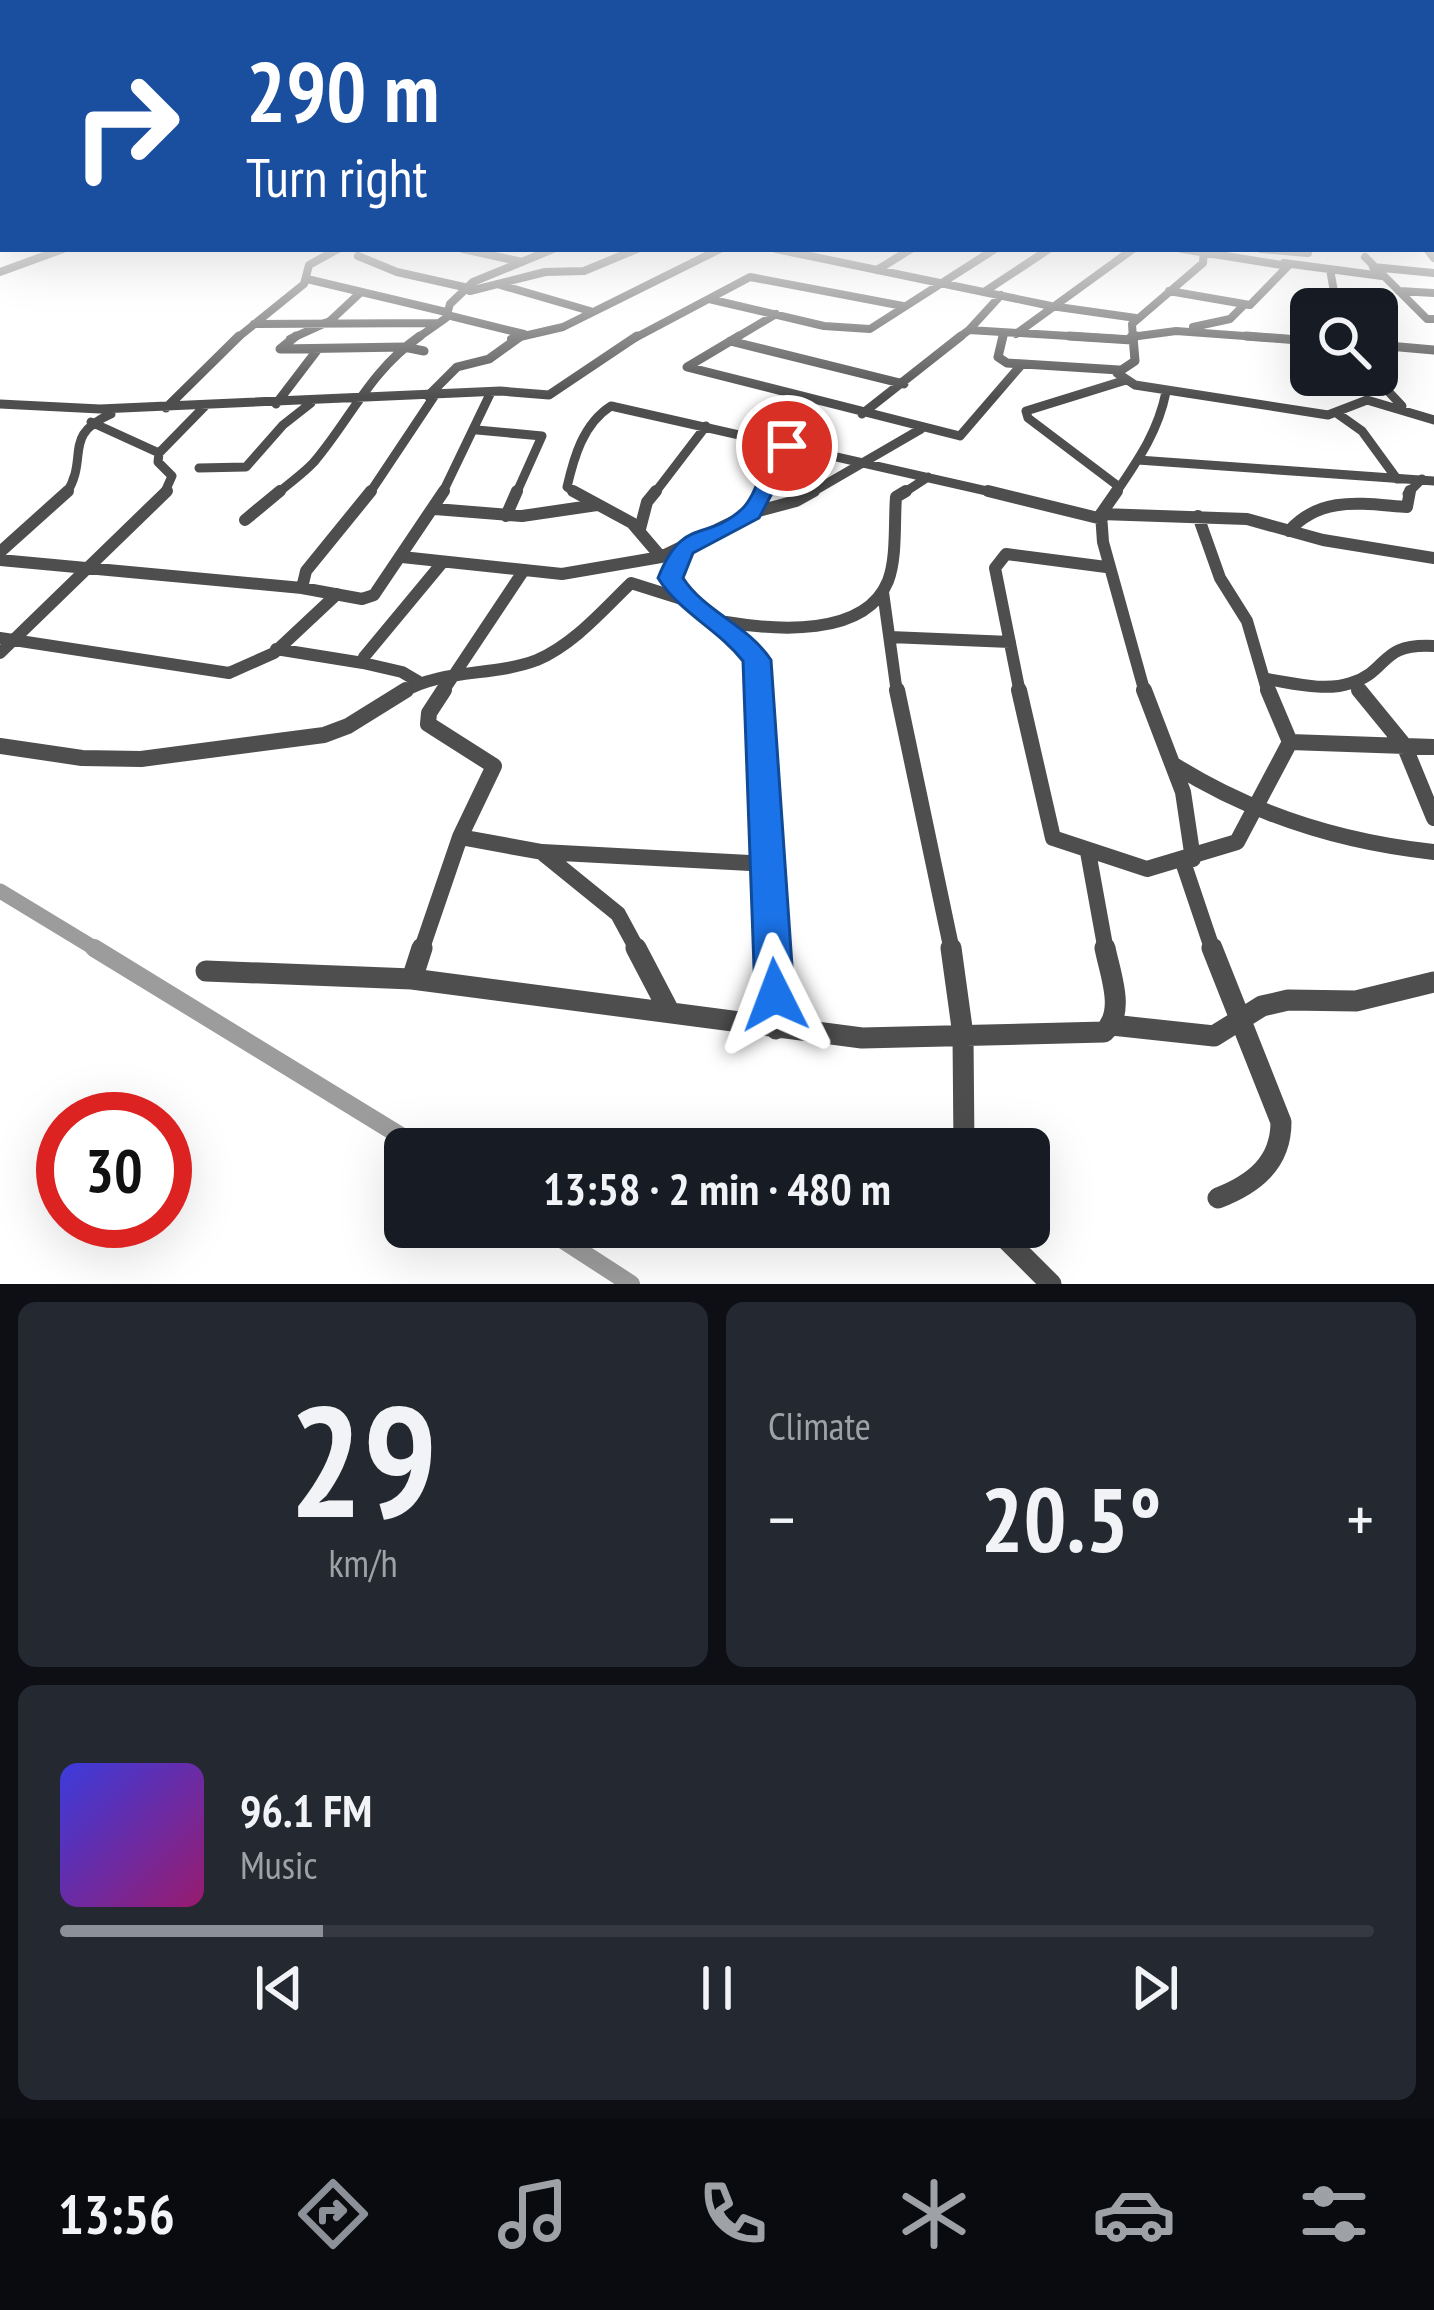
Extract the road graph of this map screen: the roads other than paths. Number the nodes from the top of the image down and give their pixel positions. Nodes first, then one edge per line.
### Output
1 (418, 278) edge
2 (486, 278) edge
3 (524, 278) edge
4 (658, 278) edge
5 (756, 278) edge
6 (763, 278) edge
7 (917, 278) edge
8 (945, 278) edge
9 (1005, 278) edge
10 (1091, 278) edge
11 (1185, 278) edge
12 (1277, 278) edge
13 (1384, 278) edge
14 (307, 279) joint
15 (938, 282) junction
16 (496, 284) junction
17 (461, 290) junction
18 (1169, 291) junction
19 (1400, 291) junction
20 (984, 292) junction
21 (1434, 292) edge
22 (360, 293) junction
23 (1001, 296) junction
24 (710, 299) junction
25 (1244, 305) junction
26 (903, 306) junction
27 (1051, 306) junction
28 (590, 310) junction
29 (446, 314) junction
30 (776, 314) junction
31 (1134, 321) junction
32 (1432, 322) edge
33 (438, 323) junction
34 (254, 324) junction
35 (321, 325) junction
36 (969, 329) junction
37 (1176, 331) junction
38 (1157, 332) junction
39 (525, 334) junction
40 (1010, 334) junction
41 (1131, 339) junction
42 (1290, 339) edge
43 (730, 341) junction
44 (404, 347) junction
45 (1398, 347) edge
46 (318, 350) junction
47 (1434, 350) edge
48 (424, 351) dead end
49 (1022, 364) junction
50 (1121, 374) junction
51 (904, 384) junction
52 (490, 392) junction
53 (1166, 392) junction
54 (432, 396) junction
55 (1393, 396) edge
56 (355, 400) junction
57 (311, 403) junction
58 (276, 404) junction
59 (0, 406) edge
60 (205, 406) junction
61 (166, 408) junction
62 (128, 409) junction
63 (1409, 412) junction
64 (862, 414) junction
65 (1338, 414) junction
66 (1433, 418) edge
67 (91, 422) junction
68 (706, 427) junction
69 (921, 429) junction
70 (477, 430) junction
71 (787, 446) junction
72 (158, 453) junction
73 (866, 460) junction
74 (1138, 460) junction
75 (199, 468) dead end
76 (1393, 474) junction
77 (928, 477) junction
78 (1428, 480) edge
79 (1118, 486) junction
80 (1407, 493) junction
81 (600, 505) junction
82 (435, 509) junction
83 (751, 513) junction
84 (506, 516) junction
85 (1198, 516) junction
86 (1101, 517) junction
87 (245, 520) dead end
88 (1289, 531) junction
89 (644, 533) junction
90 (682, 549) junction
91 (0, 556) edge
92 (401, 557) junction
93 (661, 557) junction
94 (1434, 558) edge
95 (442, 563) junction
96 (91, 565) junction
97 (1106, 567) junction
98 (524, 570) junction
99 (302, 588) junction
100 (883, 592) junction
101 (337, 594) junction
102 (688, 601) junction
103 (718, 621) junction
104 (890, 637) junction
105 (8, 639) edge
106 (1010, 642) junction
107 (1434, 646) edge
108 (276, 649) junction
109 (0, 652) edge
110 (363, 663) junction
111 (454, 674) junction
112 (1266, 679) junction
113 (419, 682) junction
114 (1355, 683) junction
115 (1291, 742) junction
116 (0, 746) edge
117 (1404, 746) junction
118 (1434, 747) edge
119 (1174, 765) junction
120 (1256, 805) junction
121 (1434, 818) edge
122 (460, 837) junction
123 (542, 852) junction
124 (1088, 852) junction
125 (1434, 852) edge
126 (1188, 860) junction
127 (768, 864) junction
128 (206, 971) dead end
129 (412, 979) junction
130 (1434, 982) edge
131 (669, 1011) junction
132 (1240, 1017) junction
133 (1112, 1024) junction
134 (776, 1029) junction
135 (963, 1034) junction
136 (964, 1128) edge
137 (1218, 1198) dead end
138 (1015, 1248) edge
139 (1052, 1284) edge

1 - 17 street
2 - 17 street
3 - 16 street
4 - 28 street
5 - 24 street
6 - 26 street
7 - 15 street
8 - 15 street
9 - 20 street
10 - 27 street
11 - 18 street
12 - 25 street
13 - 19 street
14 - 22 street
14 - 34 street
15 - 20 street
15 - 26 street
16 - 17 street
16 - 28 street
17 - 29 street
18 - 25 street
18 - 31 street
19 - 21 street
19 - 32 street
20 - 23 street
22 - 29 street
22 - 35 street
23 - 27 street
23 - 36 street
24 - 30 street
24 - 52 street
25 - 37 street
26 - 30 street
27 - 31 street
27 - 40 street
28 - 39 street
29 - 33 street
29 - 39 street
30 - 43 street
31 - 38 street
31 - 41 street
33 - 35 street
33 - 44 street
34 - 35 street
34 - 61 street
35 - 46 street
36 - 40 street
36 - 51 street
37 - 38 street
37 - 42 street
38 - 41 street
39 - 54 street
40 - 41 street
40 - 49 street
41 - 50 street
43 - 51 street
43 - 64 street
44 - 46 street
44 - 48 street
44 - 56 street
45 - 47 street
46 - 58 street
49 - 50 street
49 - 69 street
50 - 53 street
50 - 79 street
51 - 64 street
52 - 54 street
52 - 70 street
53 - 65 street
53 - 74 street
54 - 56 street
54 - 99 street
55 - 63 street
56 - 57 street
56 - 87 street
57 - 58 street
57 - 75 street
58 - 60 street
59 - 62 street
60 - 61 street
60 - 72 street
61 - 62 street
62 - 67 street
63 - 65 street
63 - 66 street
64 - 69 street
65 - 76 street
67 - 72 street
67 - 91 street
68 - 71 street
68 - 81 street
68 - 89 street
69 - 73 street
70 - 82 street
70 - 84 street
71 - 73 street
71 - 83 street
72 - 96 street
73 - 77 street
73 - 83 street
74 - 76 street
74 - 79 street
76 - 78 street
76 - 80 street
77 - 86 street
77 - 100 street
78 - 80 street
79 - 86 street
80 - 88 street
81 - 84 street
81 - 89 street
82 - 84 street
82 - 92 street
83 - 90 street
85 - 86 street
85 - 88 street
85 - 112 street
86 - 97 street
88 - 94 street
89 - 90 street
89 - 93 street
90 - 93 street
90 - 102 street
91 - 96 street
92 - 95 street
92 - 101 street
93 - 98 street
95 - 98 street
95 - 110 street
96 - 99 street
96 - 105 street
97 - 106 street
97 - 119 street
98 - 111 street
99 - 101 street
100 - 103 street
100 - 104 street
101 - 108 street
102 - 103 street
102 - 111 street
103 - 127 street
104 - 106 street
104 - 135 street
105 - 108 street
105 - 109 street
106 - 124 street
107 - 114 street
108 - 110 street
110 - 113 street
111 - 113 street
111 - 122 street
112 - 114 street
112 - 115 street
113 - 116 street
114 - 117 street
115 - 117 street
115 - 120 street
117 - 118 street
117 - 121 street
119 - 120 street
119 - 126 street
120 - 125 street
120 - 126 street
122 - 123 street
122 - 129 street
123 - 127 street
123 - 131 street
124 - 126 street
124 - 133 street
126 - 132 street
127 - 134 street
128 - 129 street
129 - 131 street
130 - 132 street
131 - 134 street
132 - 133 street
132 - 137 street
133 - 135 street
134 - 135 street
135 - 136 street
138 - 139 street

